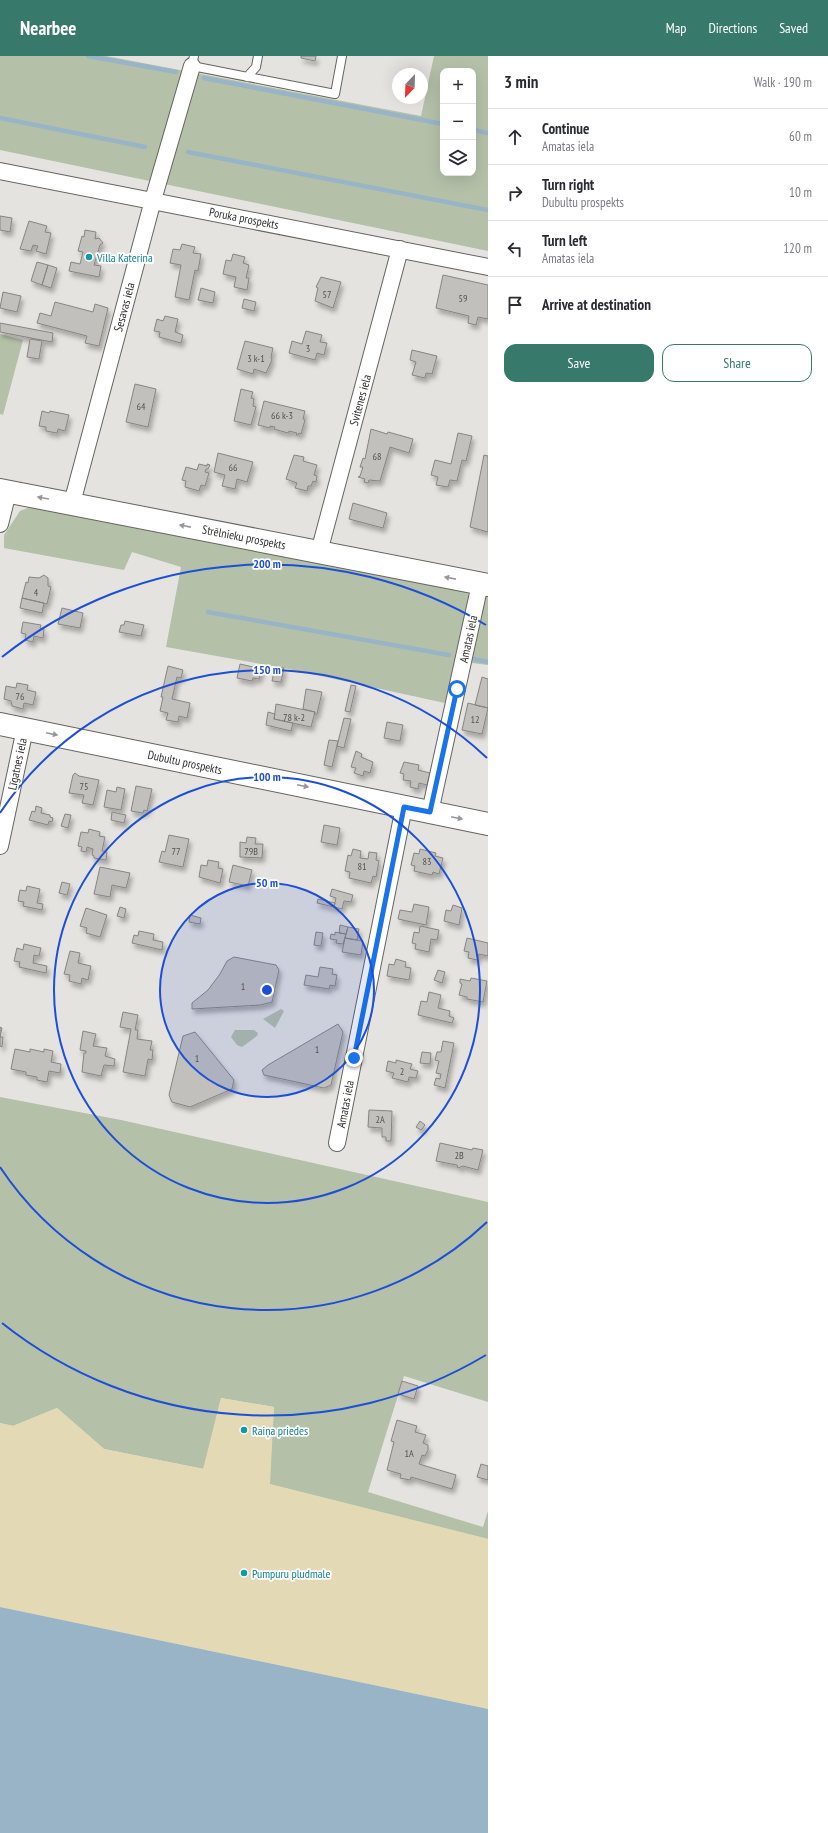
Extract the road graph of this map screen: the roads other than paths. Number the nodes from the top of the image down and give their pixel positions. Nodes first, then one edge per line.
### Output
1 (258, 56) edge
2 (342, 56) edge
3 (193, 61) edge
4 (247, 77) junction
5 (0, 171) edge
6 (153, 200) junction
7 (400, 249) junction
8 (488, 267) edge
9 (4, 491) edge
10 (72, 503) junction
11 (0, 524) edge
12 (319, 552) junction
13 (484, 584) edge
14 (0, 724) edge
15 (25, 729) junction
16 (404, 807) junction
17 (430, 812) junction
18 (488, 824) edge
19 (0, 846) edge
20 (337, 1143) dead end

1 - 4 lane
2 - 4 lane
3 - 4 lane
3 - 6 street, Sesavas iela
5 - 6 street, Poruka prospekts
6 - 7 street, Poruka prospekts
6 - 10 street, Sesavas iela
7 - 8 street, Poruka prospekts
7 - 12 street, Svitenes iela
10 -> 9 main road, Strēlnieku prospekts
9 - 11 street
12 -> 10 main road, Strēlnieku prospekts
13 -> 12 main road, Strēlnieku prospekts
13 - 17 street, Amatas iela
14 - 15 main road, Dubultu prospekts
15 -> 16 main road, Dubultu prospekts
15 - 19 street, Līgatnes iela
16 - 17 main road, Dubultu prospekts
16 - 20 street, Amatas iela
17 -> 18 main road, Dubultu prospekts

